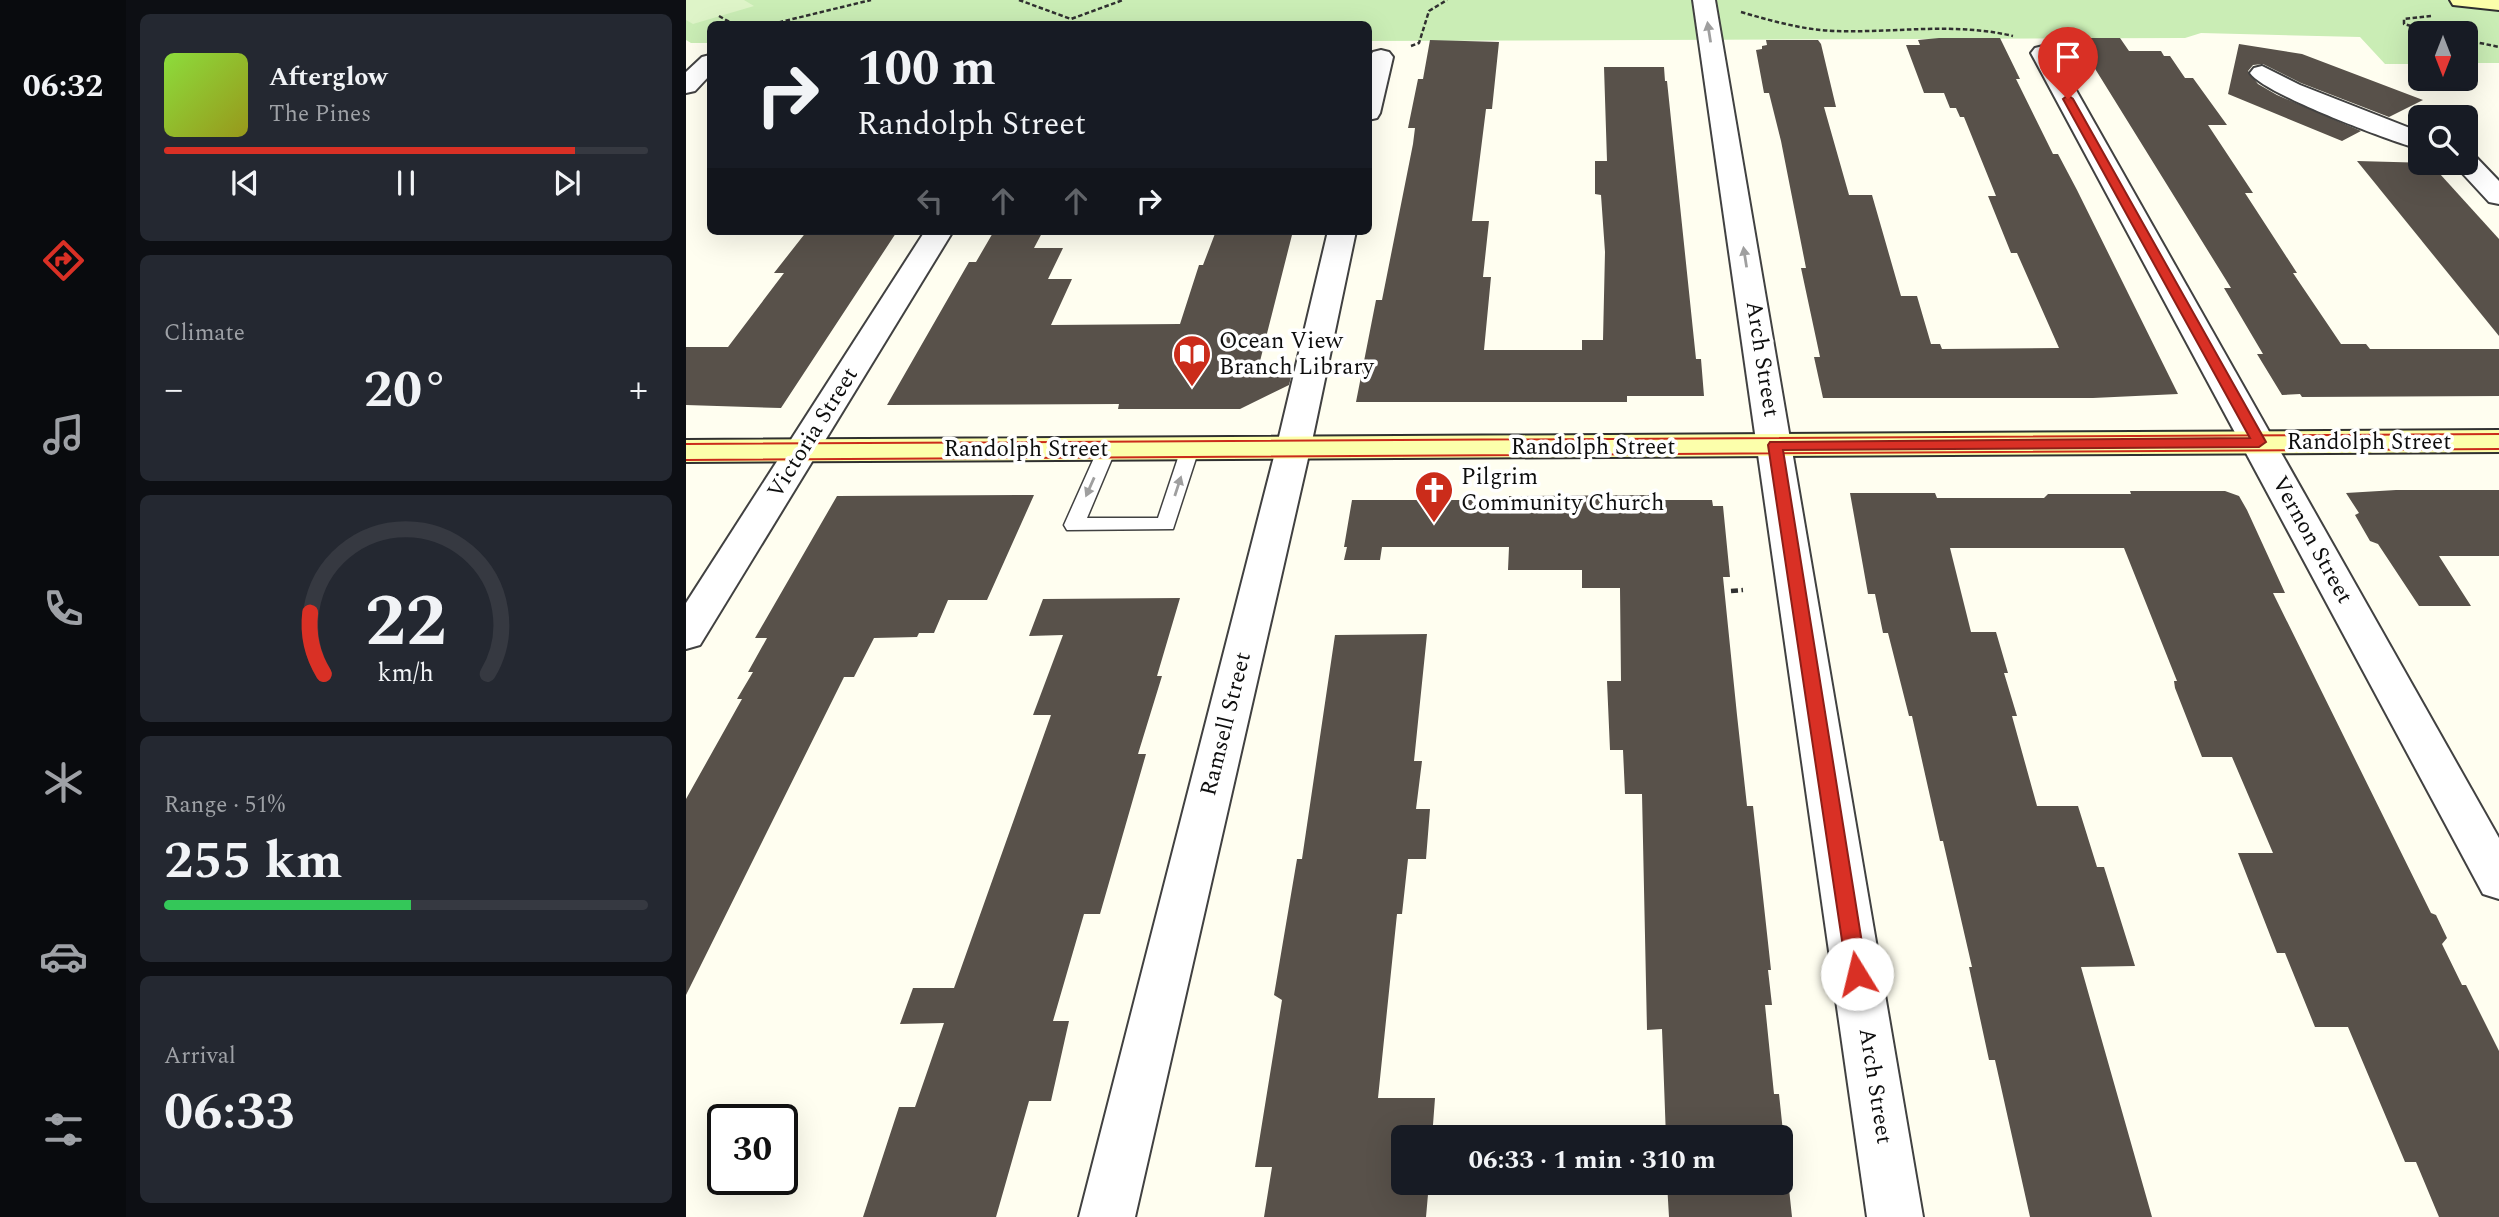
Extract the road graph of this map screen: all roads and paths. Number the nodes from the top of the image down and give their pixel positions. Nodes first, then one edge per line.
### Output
1 (870, 0) edge
2 (1019, 0) edge
3 (1123, 0) edge
4 (1447, 0) edge
5 (2461, 0) edge
6 (2499, 3) edge
7 (1705, 5) edge
8 (2433, 15) dead end
9 (719, 16) dead end
10 (1071, 19) joint
11 (728, 21) edge
12 (782, 21) edge
13 (2408, 25) edge
14 (1425, 29) dead end
15 (2478, 43) edge
16 (2499, 47) edge
17 (2043, 53) joint
18 (1381, 57) dead end
19 (707, 65) edge
20 (2262, 73) dead end
21 (686, 86) edge
22 (1372, 96) edge
23 (2408, 136) edge
24 (2478, 174) edge
25 (2499, 195) edge
26 (936, 235) edge
27 (1341, 235) edge
28 (2499, 441) edge
29 (2259, 442) junction
30 (1775, 445) junction
31 (1292, 448) junction
32 (1107, 449) junction
33 (1190, 449) junction
34 (686, 451) edge
35 (801, 451) junction
36 (1742, 590) dead end
37 (1731, 591) dead end
38 (686, 635) edge
39 (2499, 880) edge
40 (1107, 1217) edge
41 (1895, 1217) edge

1 - 12 path
2 - 10 path
3 - 10 path
4 - 14 path
5 - 6 street
7 - 17 path
30 -> 7 street, Arch Street
8 - 13 path
9 - 11 path
15 - 16 path
17 - 29 street, Vernon Street
18 - 22 street
19 - 21 street
20 - 23 street
24 - 25 street
26 - 35 street, Victoria Street
27 - 31 street, Ramsell Street
28 - 29 street, Randolph Street
29 - 30 street, Randolph Street
29 - 39 street, Vernon Street
30 - 31 street, Randolph Street
30 - 41 street, Arch Street
31 - 33 street, Randolph Street
31 - 40 street, Ramsell Street
32 - 33 street, Randolph Street
32 -> 33 lane
32 - 35 street, Randolph Street
34 - 35 street, Randolph Street
35 - 38 street, Victoria Street
36 - 37 path

